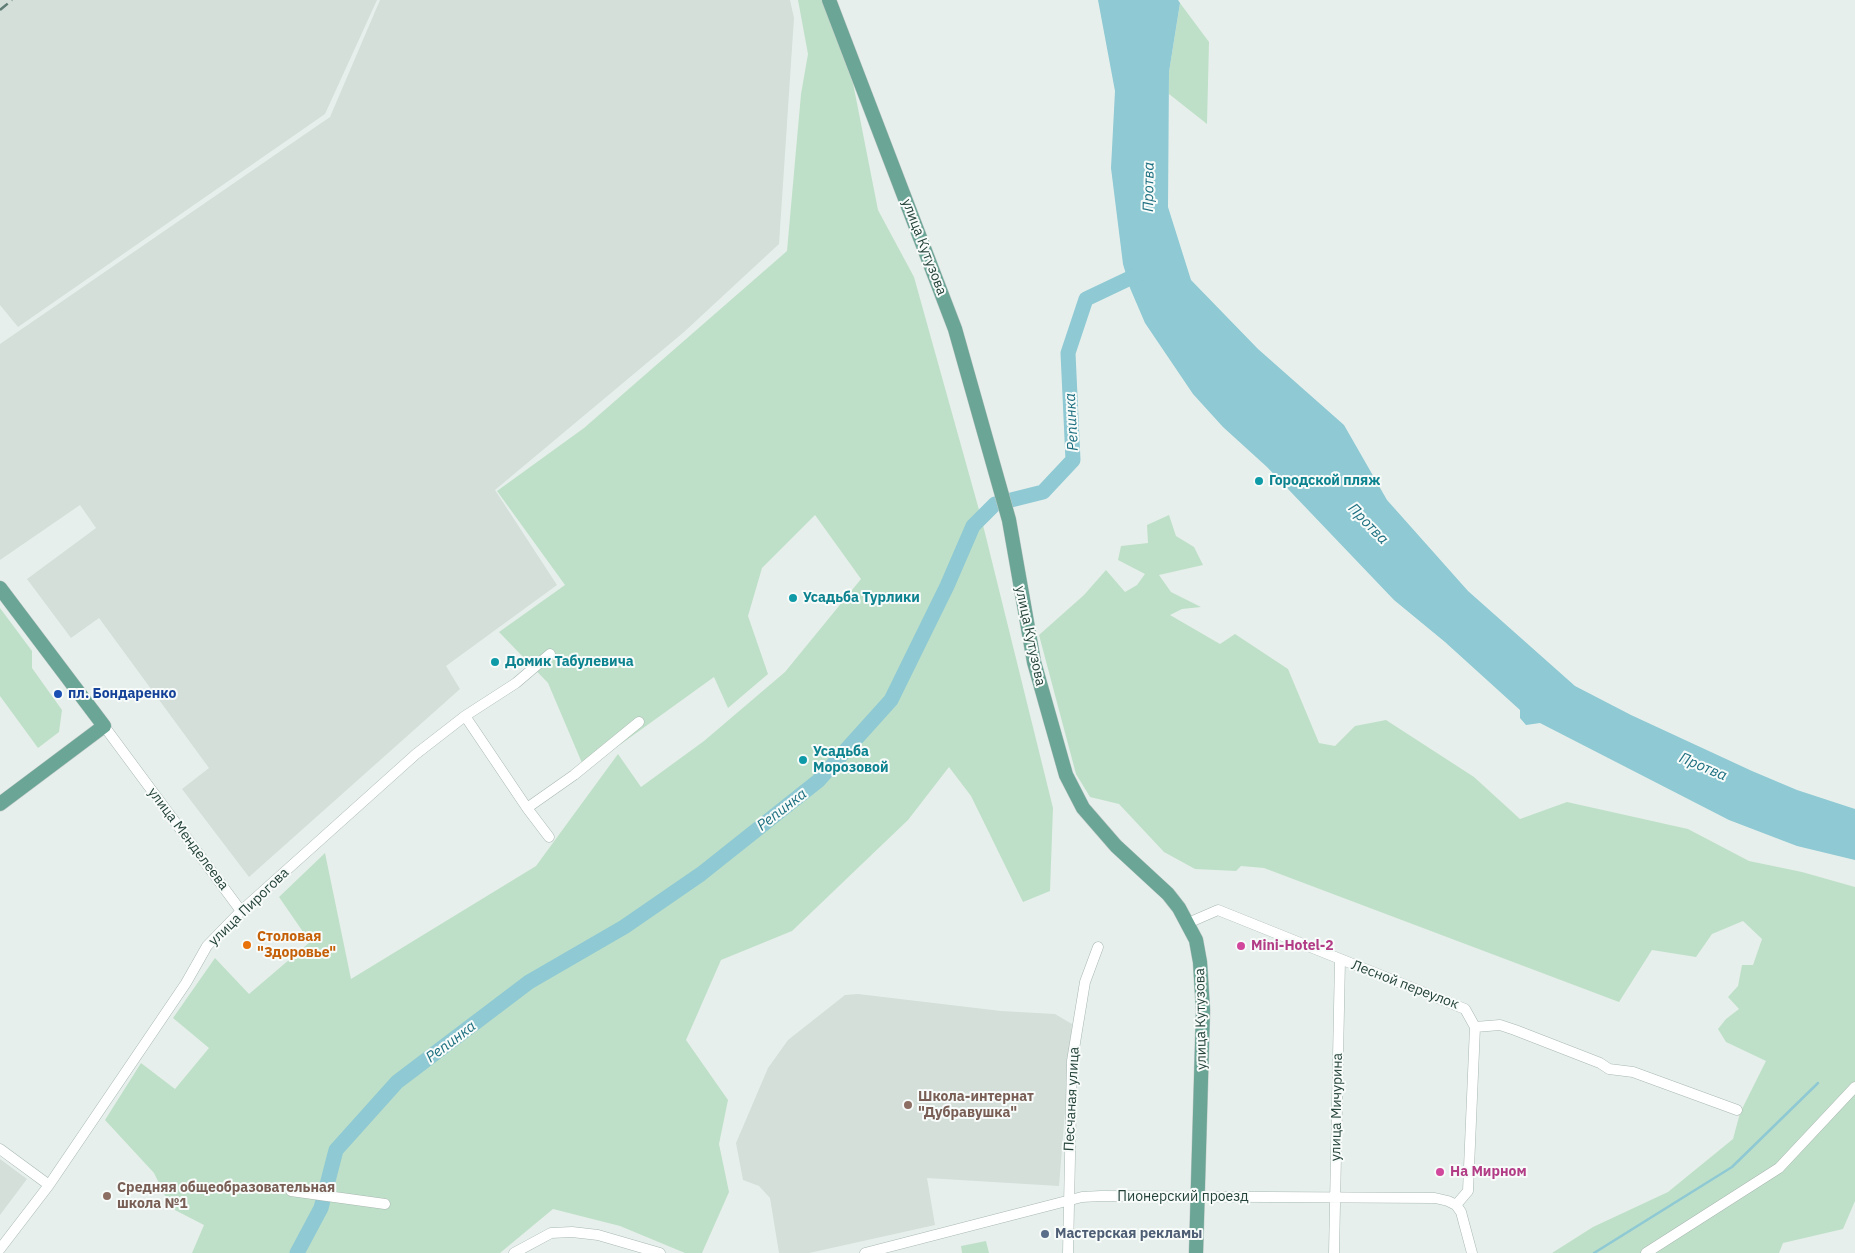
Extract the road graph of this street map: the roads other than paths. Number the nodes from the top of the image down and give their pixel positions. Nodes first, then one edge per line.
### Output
1 (830, 0) edge
2 (0, 588) edge
3 (550, 654) dead end
4 (465, 716) junction
5 (638, 722) dead end
6 (104, 726) junction
7 (0, 804) edge
8 (527, 808) junction
9 (549, 837) dead end
10 (241, 911) junction
11 (1188, 922) junction
12 (1098, 948) dead end
13 (1340, 960) junction
14 (1475, 1027) junction
15 (1855, 1086) edge
16 (1736, 1110) dead end
17 (0, 1149) edge
18 (48, 1186) junction
19 (291, 1191) dead end
20 (1198, 1196) junction
21 (1335, 1198) junction
22 (1068, 1202) junction
23 (385, 1204) dead end
24 (1456, 1205) junction
25 (0, 1249) edge
26 (890, 1250) edge
27 (514, 1253) edge
28 (660, 1253) edge
29 (865, 1253) edge
30 (1068, 1253) edge
31 (1196, 1253) edge
32 (1334, 1253) edge
33 (1472, 1253) edge
34 (1646, 1253) edge

1 - 11 main road, улица Кутузова
2 - 6 main road
3 - 4 street, улица Пирогова
4 - 8 street
4 - 10 street, улица Пирогова
5 - 8 street
6 - 7 main road
6 - 10 street, улица Менделеева
8 - 9 street
10 - 18 street, улица Пирогова
11 - 13 street, Лесной переулок
11 - 20 main road, улица Кутузова
12 - 22 street, Песчаная улица
13 - 14 street, Лесной переулок
13 - 21 street, улица Мичурина
14 - 16 street
14 - 24 street
15 - 34 street
17 - 18 street
18 - 25 street, улица Пирогова
19 - 23 street
20 - 21 street, Пионерский проезд
20 - 22 street, Пионерский проезд
20 - 31 main road, улица Кутузова
21 - 24 street, Пионерский проезд
21 - 32 street, улица Мичурина
22 - 26 street, Пионерский проезд
22 - 30 street, Песчаная улица
24 - 33 street
26 - 29 street, Пионерский проезд
27 - 28 street

